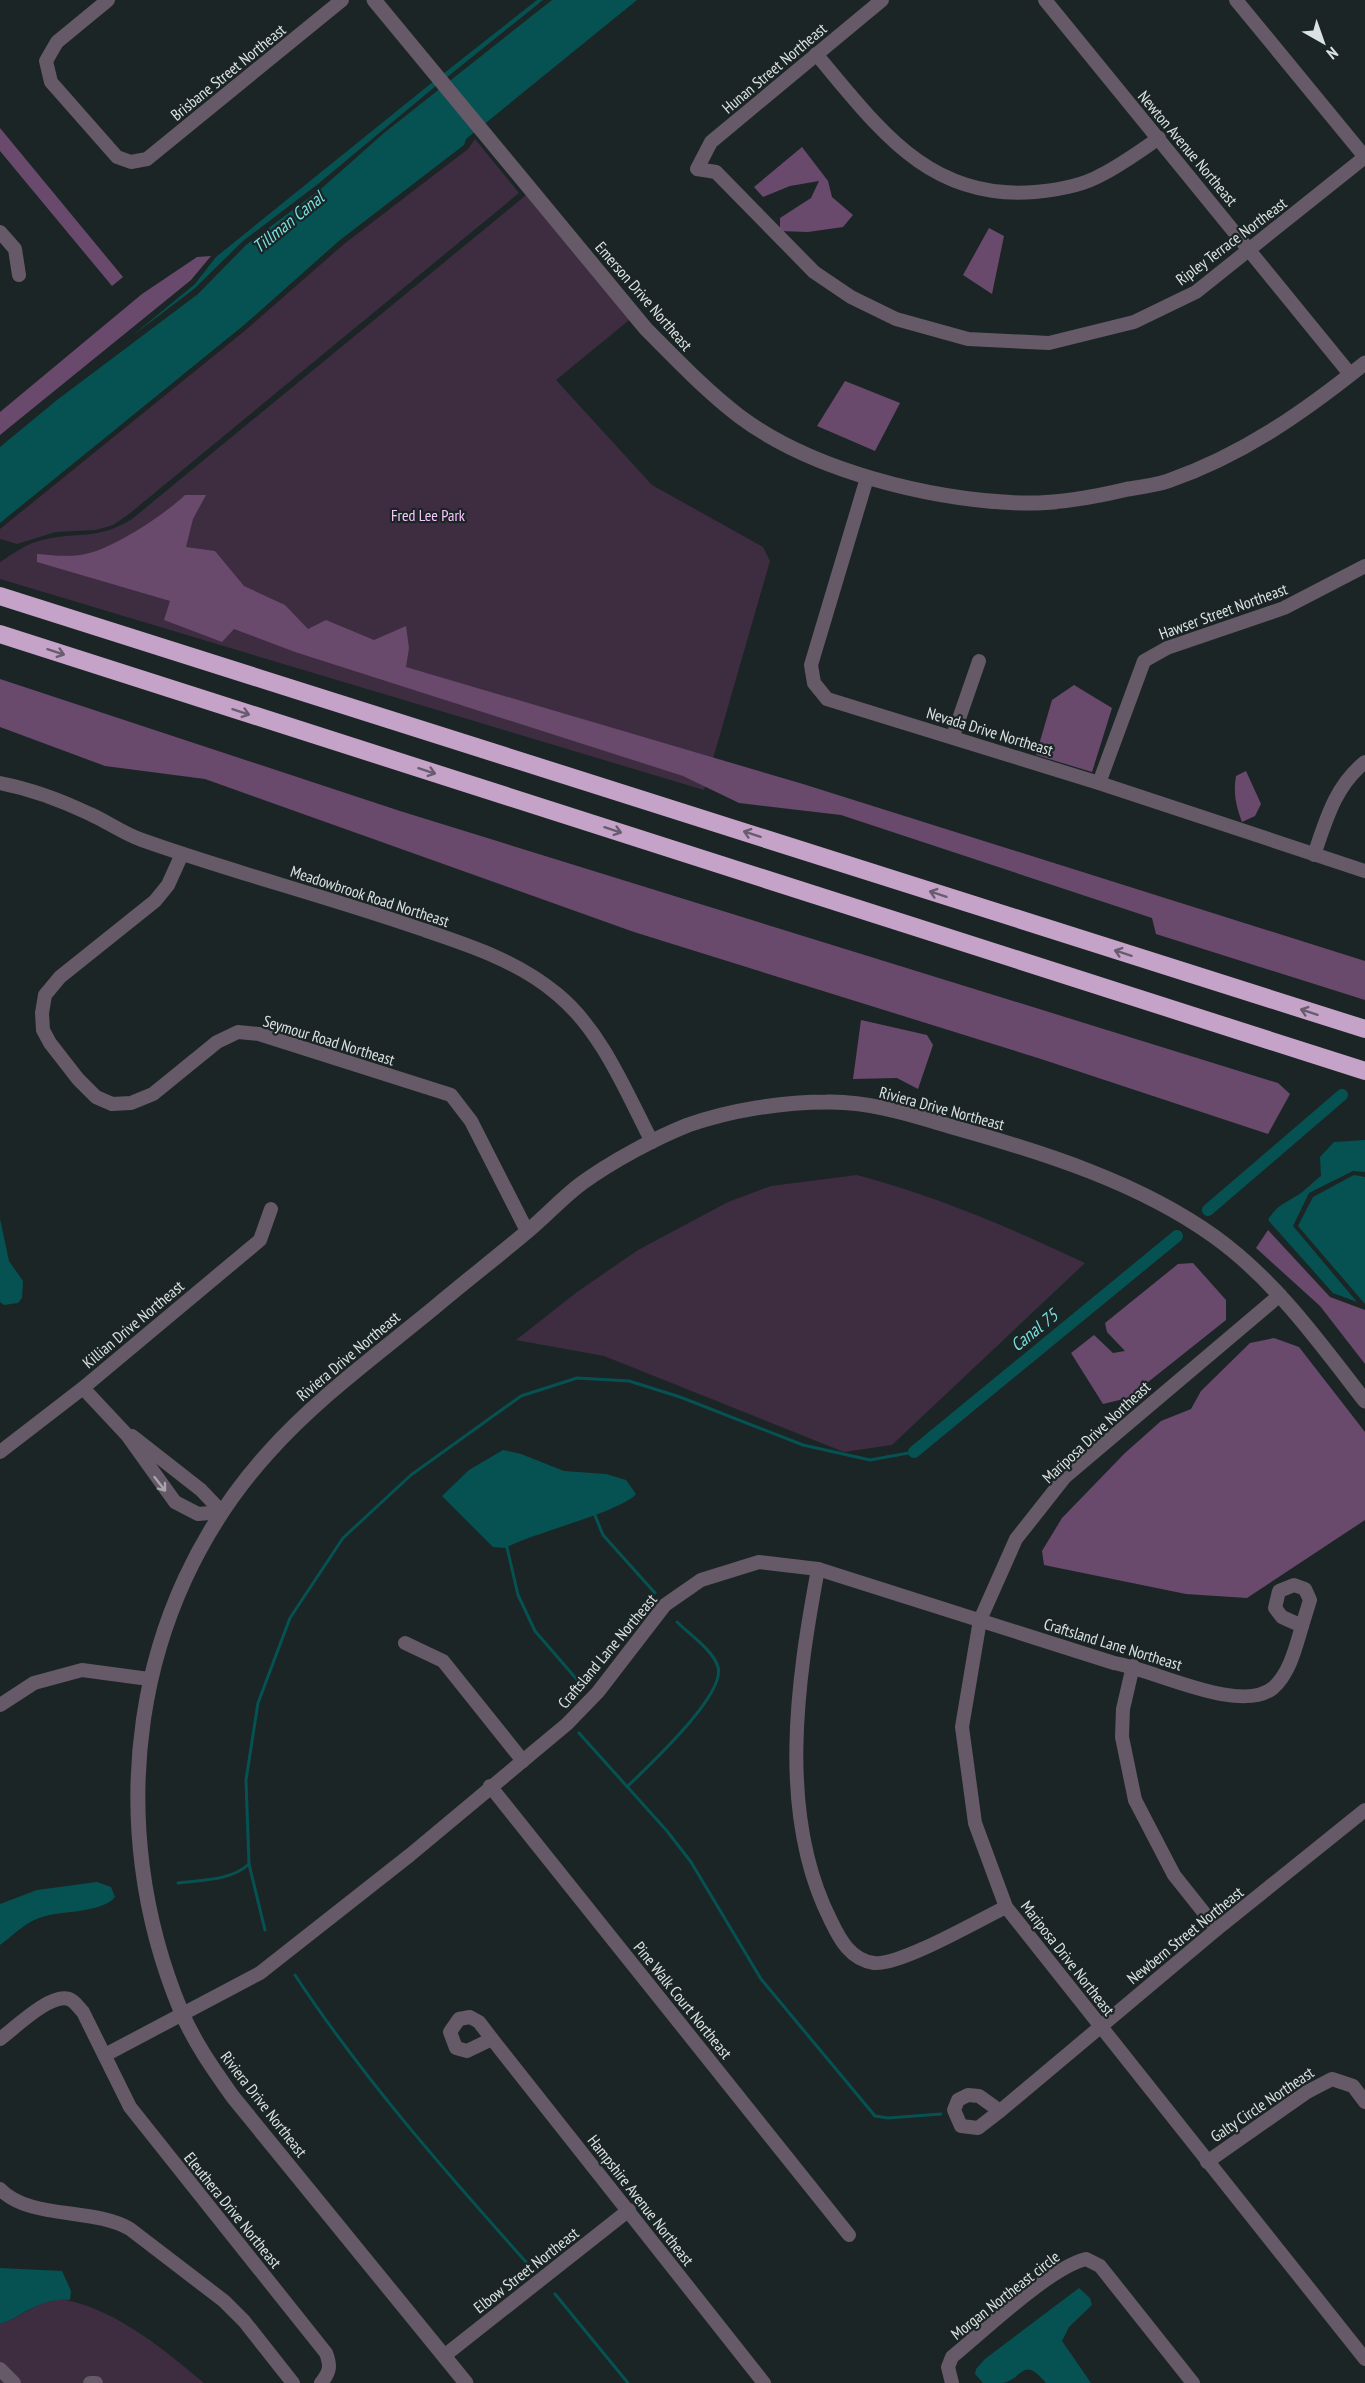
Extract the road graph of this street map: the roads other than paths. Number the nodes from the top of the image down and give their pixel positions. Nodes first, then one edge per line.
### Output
1 (108, 0) edge
2 (342, 0) edge
3 (374, 0) edge
4 (882, 0) edge
5 (1045, 0) edge
6 (1236, 0) edge
7 (816, 54) junction
8 (1159, 138) junction
9 (1365, 157) edge
10 (697, 169) joint
11 (0, 232) edge
12 (1251, 250) junction
13 (19, 275) dead end
14 (1365, 363) edge
15 (1350, 375) junction
16 (867, 478) junction
17 (1365, 566) edge
18 (0, 596) edge
19 (0, 634) edge
20 (979, 660) dead end
21 (952, 736) junction
22 (1365, 762) edge
23 (0, 783) edge
24 (1099, 783) junction
25 (182, 854) junction
26 (1314, 855) junction
27 (1365, 871) edge
28 (1365, 1029) edge
29 (1365, 1071) edge
30 (652, 1142) junction
31 (271, 1209) dead end
32 (528, 1231) junction
33 (1280, 1295) junction
34 (82, 1388) junction
35 (1365, 1401) edge
36 (127, 1435) junction
37 (0, 1452) edge
38 (222, 1512) junction
39 (818, 1569) junction
40 (980, 1620) junction
41 (1302, 1626) dead end
42 (405, 1643) dead end
43 (1133, 1666) junction
44 (149, 1679) junction
45 (0, 1705) edge
46 (523, 1761) junction
47 (490, 1786) junction
48 (1365, 1810) edge
49 (1006, 1906) junction
50 (1217, 1929) junction
51 (182, 2014) junction
52 (1101, 2026) junction
53 (0, 2039) edge
54 (492, 2039) dead end
55 (105, 2055) junction
56 (1365, 2102) edge
57 (1000, 2111) dead end
58 (1207, 2162) junction
59 (0, 2189) edge
60 (629, 2210) junction
61 (849, 2235) dead end
62 (444, 2356) junction
63 (1365, 2359) edge
64 (0, 2369) edge
65 (14, 2383) edge
66 (90, 2383) edge
67 (96, 2383) edge
68 (293, 2383) edge
69 (321, 2383) edge
70 (466, 2383) edge
71 (764, 2383) edge
72 (952, 2383) edge
73 (1193, 2383) edge

1 - 2 street, Brisbane Street Northeast
3 - 16 street, Emerson Drive Northeast
4 - 7 street, Hunan Street Northeast
5 - 8 street, Newton Avenue Northeast
6 - 9 street
7 - 8 street
7 - 10 street, Hunan Street Northeast
8 - 12 street, Newton Avenue Northeast
9 - 12 street, Ripley Terrace Northeast
10 - 12 street, Ripley Terrace Northeast
11 - 13 street
12 - 15 street, Newton Avenue Northeast
14 - 15 street, Emerson Drive Northeast
15 - 16 street, Emerson Drive Northeast
16 - 21 street, Nevada Drive Northeast
17 - 24 street, Hawser Street Northeast
28 -> 18 highway
19 -> 29 highway
20 - 21 street
21 - 24 street, Nevada Drive Northeast
22 - 26 street
23 - 25 street, Meadowbrook Road Northeast
24 - 26 street, Nevada Drive Northeast
25 - 30 street, Meadowbrook Road Northeast
25 - 32 street, Seymour Road Northeast
26 - 27 street, Nevada Drive Northeast
30 - 32 street, Riviera Drive Northeast
30 - 33 street, Riviera Drive Northeast
31 - 34 street, Killian Drive Northeast
32 - 38 street, Riviera Drive Northeast
33 - 35 street, Riviera Drive Northeast
33 - 40 street, Mariposa Drive Northeast
34 - 36 street
34 - 37 street, Killian Drive Northeast
36 - 38 street
36 -> 38 street
38 - 44 street, Riviera Drive Northeast
39 - 40 street, Craftsland Lane Northeast
39 - 46 street, Craftsland Lane Northeast
39 - 49 street
40 - 43 street, Craftsland Lane Northeast
40 - 49 street, Mariposa Drive Northeast
41 - 43 street, Craftsland Lane Northeast
42 - 46 street
43 - 50 street
44 - 45 street
44 - 51 street, Riviera Drive Northeast
46 - 47 street, Craftsland Lane Northeast
47 - 51 street, Craftsland Lane Northeast
47 - 61 street, Pine Walk Court Northeast
48 - 50 street, Newbern Street Northeast
49 - 52 street, Mariposa Drive Northeast
50 - 52 street, Newbern Street Northeast
51 - 55 street
51 - 62 street, Riviera Drive Northeast
52 - 57 street, Newbern Street Northeast
52 - 58 street, Mariposa Drive Northeast
53 - 55 street, Eleuthera Drive Northeast
54 - 60 street, Hampshire Avenue Northeast
55 - 69 street, Eleuthera Drive Northeast
56 - 58 street, Galty Circle Northeast
58 - 63 street, Mariposa Drive Northeast
59 - 68 street
60 - 62 street, Elbow Street Northeast
60 - 71 street, Hampshire Avenue Northeast
62 - 70 street, Riviera Drive Northeast
64 - 65 street
66 - 67 street
72 - 73 street, Morgan Northeast circle

